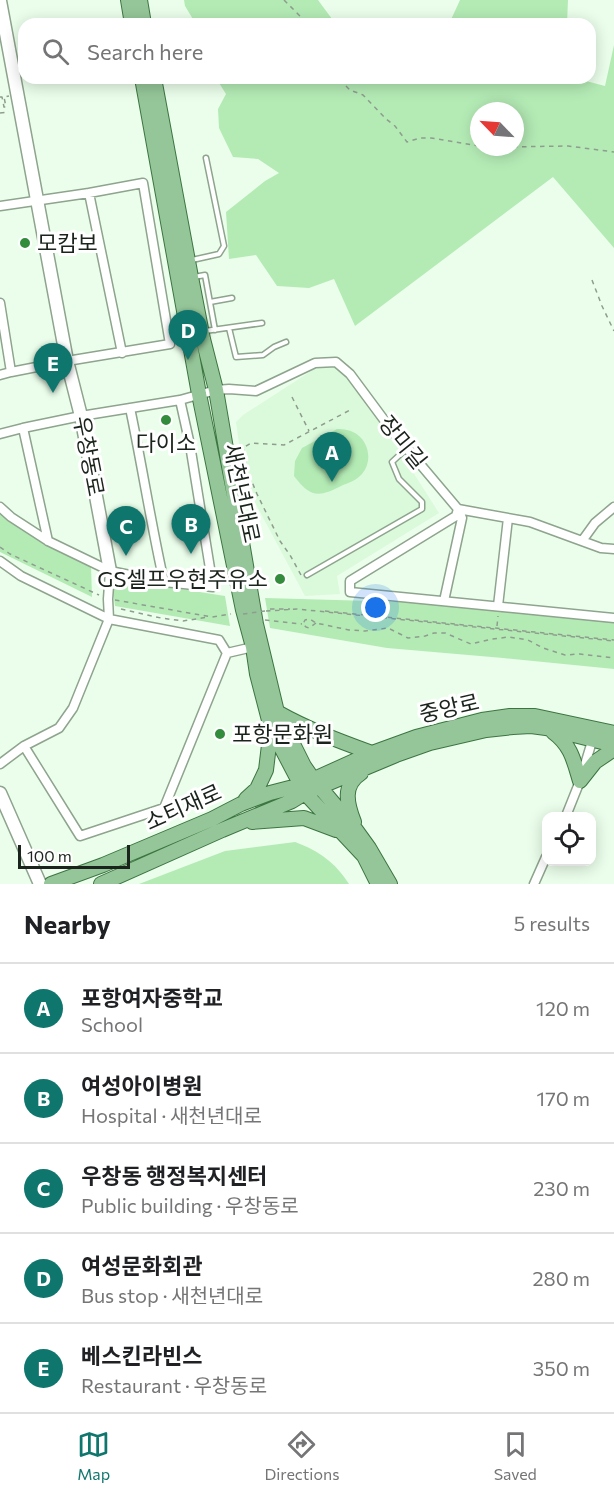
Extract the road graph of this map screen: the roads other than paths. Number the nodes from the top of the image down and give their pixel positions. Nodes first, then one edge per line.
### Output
1 (128, 0) edge
2 (140, 0) edge
3 (0, 1) edge
4 (131, 18) edge
5 (143, 18) edge
6 (2, 26) edge
7 (143, 84) edge
8 (155, 84) edge
9 (206, 158) dead end
10 (89, 193) junction
11 (36, 201) junction
12 (0, 206) edge
13 (188, 261) junction
14 (191, 277) junction
15 (232, 298) dead end
16 (210, 302) junction
17 (0, 303) edge
18 (262, 323) dead end
19 (229, 328) junction
20 (202, 332) junction
21 (286, 342) dead end
22 (122, 353) junction
23 (67, 361) junction
24 (12, 372) junction
25 (0, 375) edge
26 (216, 390) junction
27 (200, 394) junction
28 (180, 400) junction
29 (130, 408) junction
30 (81, 416) junction
31 (23, 428) junction
32 (0, 434) edge
33 (406, 449) junction
34 (0, 507) edge
35 (614, 507) edge
36 (458, 509) junction
37 (508, 518) junction
38 (48, 541) junction
39 (582, 541) junction
40 (614, 549) edge
41 (0, 561) edge
42 (110, 571) junction
43 (307, 574) road end
44 (164, 582) junction
45 (444, 601) junction
46 (498, 606) junction
47 (614, 618) edge
48 (109, 619) junction
49 (253, 647) junction
50 (227, 653) junction
51 (277, 712) junction
52 (271, 728) junction
53 (546, 728) junction
54 (614, 733) edge
55 (594, 735) junction
56 (24, 746) junction
57 (614, 747) edge
58 (374, 758) junction
59 (0, 764) edge
60 (580, 781) junction
61 (310, 786) junction
62 (0, 793) edge
63 (241, 804) junction
64 (568, 812) edge
65 (230, 827) junction
66 (350, 832) junction
67 (542, 866) edge
68 (40, 884) edge
69 (51, 884) edge
70 (101, 884) edge
71 (378, 884) edge
72 (390, 884) edge
73 (534, 884) edge

1 - 4 main road
2 - 5 main road
3 - 6 main road, 우창동로
6 - 11 main road, 우창동로
7 - 20 main road, 새천년대로
8 - 13 main road, 새천년대로
9 - 13 lane
10 - 11 street
10 - 22 street
10 - 22 street
11 - 12 street
11 - 23 main road, 우창동로
13 - 14 main road, 새천년대로
14 - 16 lane
14 - 20 main road, 새천년대로
15 - 16 lane
16 - 20 lane
17 - 24 street
18 - 19 lane
19 - 20 lane
19 - 21 lane
20 - 26 main road, 새천년대로
20 - 27 main road, 새천년대로
22 - 23 street
23 - 24 street
23 - 30 main road, 우창동로
24 - 25 street
26 - 27 street, 장미길
26 - 33 street, 장미길
26 - 51 main road, 새천년대로
27 - 28 street, 장미길
27 - 49 main road, 새천년대로
28 - 29 street, 장미길
28 - 44 street
29 - 30 street, 장미길
29 - 44 street
30 - 31 street, 장미길
30 - 42 main road, 우창동로
31 - 32 street, 장미길
31 - 38 street
33 - 36 street, 장미길
33 - 43 lane
34 - 38 street
35 - 39 street
36 - 37 street
36 - 45 street
36 - 45 street
37 - 39 street
37 - 46 street
38 - 42 street
39 - 40 street
41 - 48 street
42 - 44 street
42 - 48 street, 우창동로
45 - 46 street
46 - 47 street
48 - 50 street
48 - 56 street, 우창동로
49 - 50 street
49 - 52 main road, 새천년대로
50 - 56 street
51 - 58 main road
51 - 61 main road, 새천년대로
52 - 61 main road, 새천년대로
52 - 63 main road
53 - 55 main road, 중앙로
53 - 58 main road, 중앙로
53 - 60 main road
54 - 55 main road, 중앙로
55 - 57 main road, 중앙로
55 - 58 main road, 중앙로
55 - 60 street
56 - 59 street, 우창동로
57 - 60 main road
58 - 61 main road, 중앙로
58 - 66 main road
60 - 64 street
61 - 63 main road, 소티재로
61 - 65 main road, 소티재로
61 - 66 main road, 새천년대로
62 - 68 main road
63 - 69 main road, 소티재로
65 - 66 main road
65 - 70 main road, 소티재로
66 - 71 main road, 새천년대로
66 - 72 main road, 새천년대로
67 - 73 street

